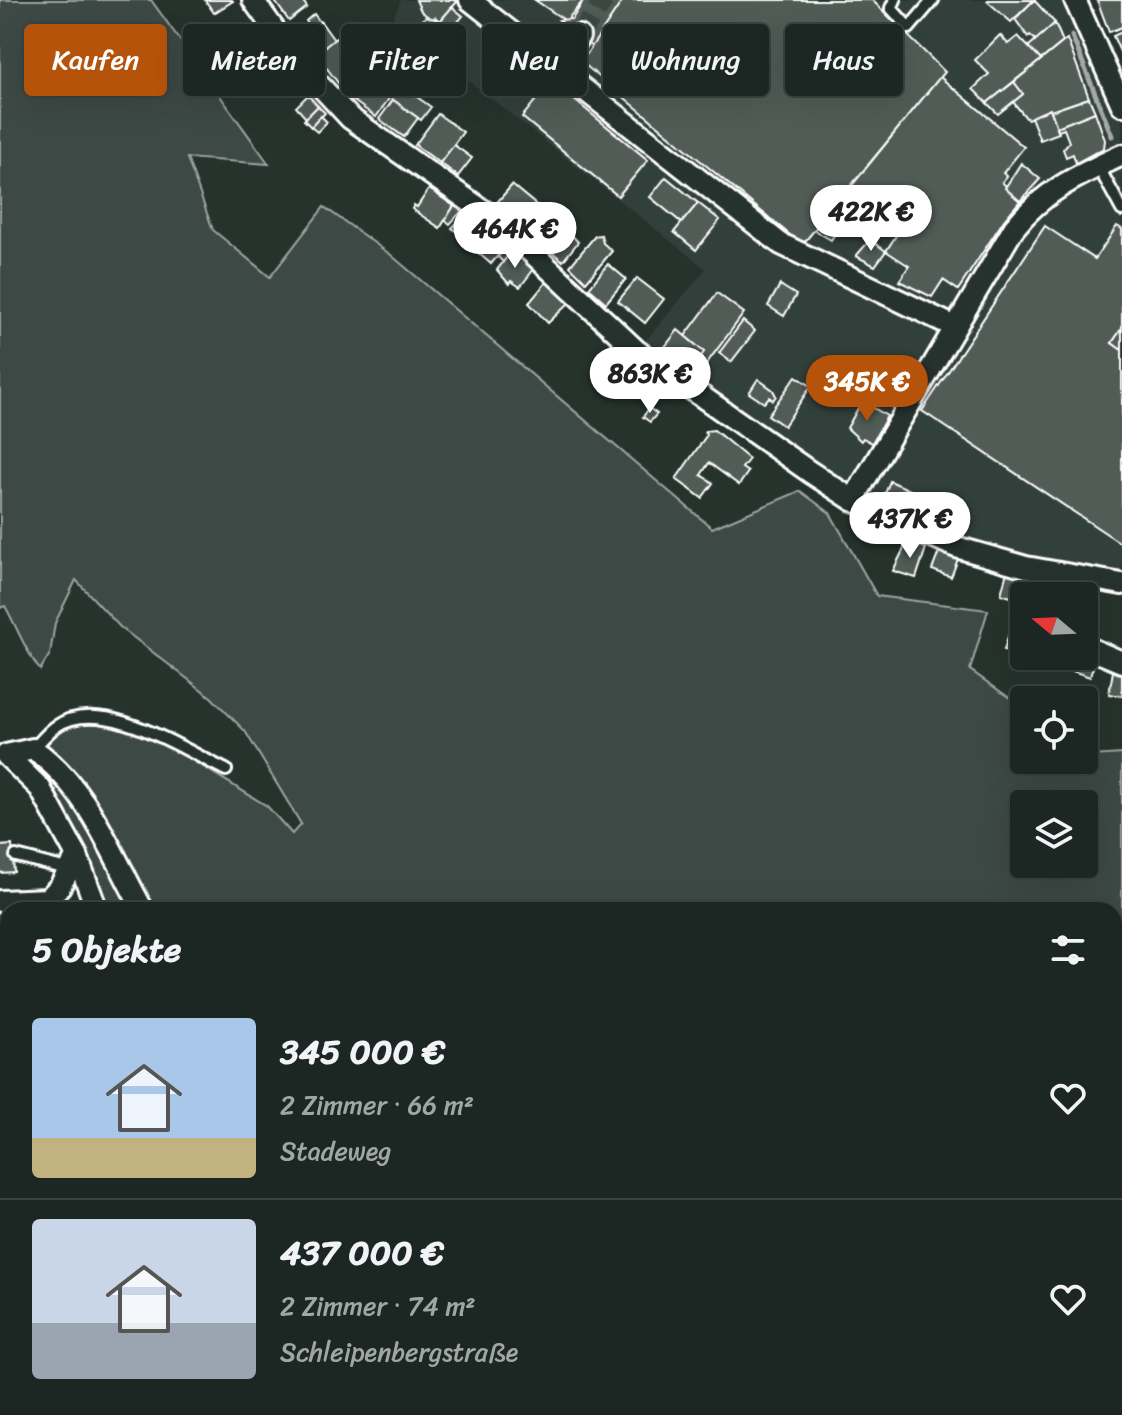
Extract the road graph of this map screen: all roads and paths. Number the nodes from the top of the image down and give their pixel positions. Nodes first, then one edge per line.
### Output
1 (253, 0) edge
2 (470, 0) edge
3 (895, 0) edge
4 (933, 0) edge
5 (1075, 0) edge
6 (502, 24) edge
7 (587, 90) edge
8 (1122, 105) edge
9 (1122, 155) edge
10 (1098, 166) junction
11 (1122, 210) edge
12 (953, 326) junction
13 (853, 500) junction
14 (1122, 584) edge
15 (1098, 652) edge
16 (1122, 662) edge
17 (33, 749) junction
18 (226, 770) dead end
19 (16, 856) dead end
20 (74, 863) junction
21 (0, 901) edge
22 (93, 902) edge
23 (139, 902) edge

1 - 13 street
2 - 6 street
3 - 4 lane
5 - 8 street
7 - 12 street
9 - 10 street
10 - 11 lane
10 - 12 street
12 - 13 street
13 - 14 street
15 - 16 street
17 - 18 lane
17 - 20 street
17 - 23 street
19 - 20 lane
20 - 21 street
20 - 22 street

